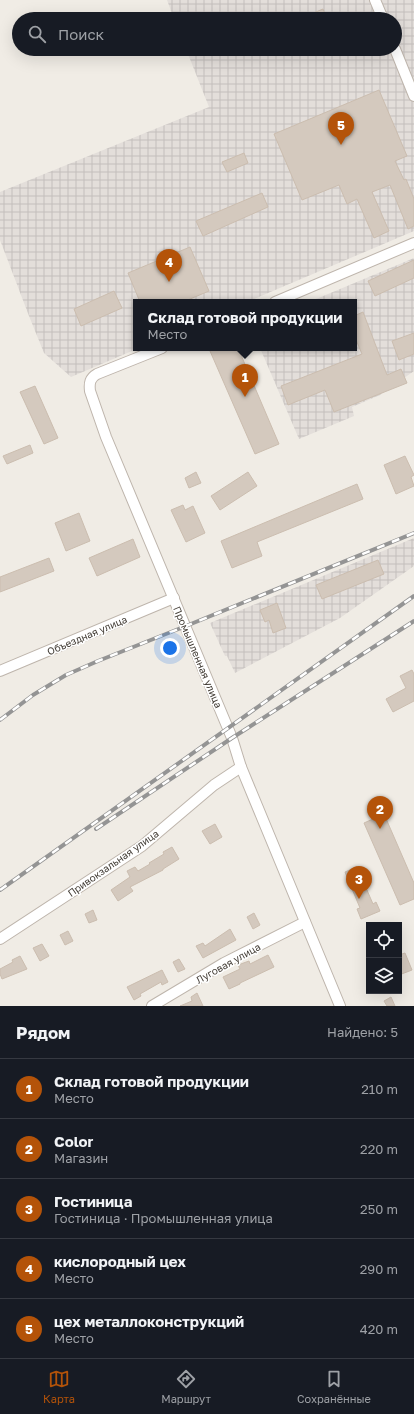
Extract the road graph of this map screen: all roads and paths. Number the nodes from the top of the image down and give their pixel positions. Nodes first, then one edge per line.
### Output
1 (375, 0) edge
2 (380, 12) edge
3 (398, 56) edge
4 (414, 96) edge
5 (414, 243) edge
6 (282, 299) edge
7 (154, 351) edge
8 (174, 598) junction
9 (0, 671) edge
10 (241, 767) junction
11 (305, 922) junction
12 (0, 939) edge
13 (152, 1006) edge
14 (340, 1006) edge

1 - 2 street
3 - 4 street
5 - 6 street
7 - 8 street, Промышленная улица
8 - 9 street, Объездная улица
8 - 10 street, Промышленная улица
10 - 11 street, Промышленная улица
10 - 12 street, Привокзальная улица
11 - 13 street, Луговая улица
11 - 14 street, Промышленная улица

